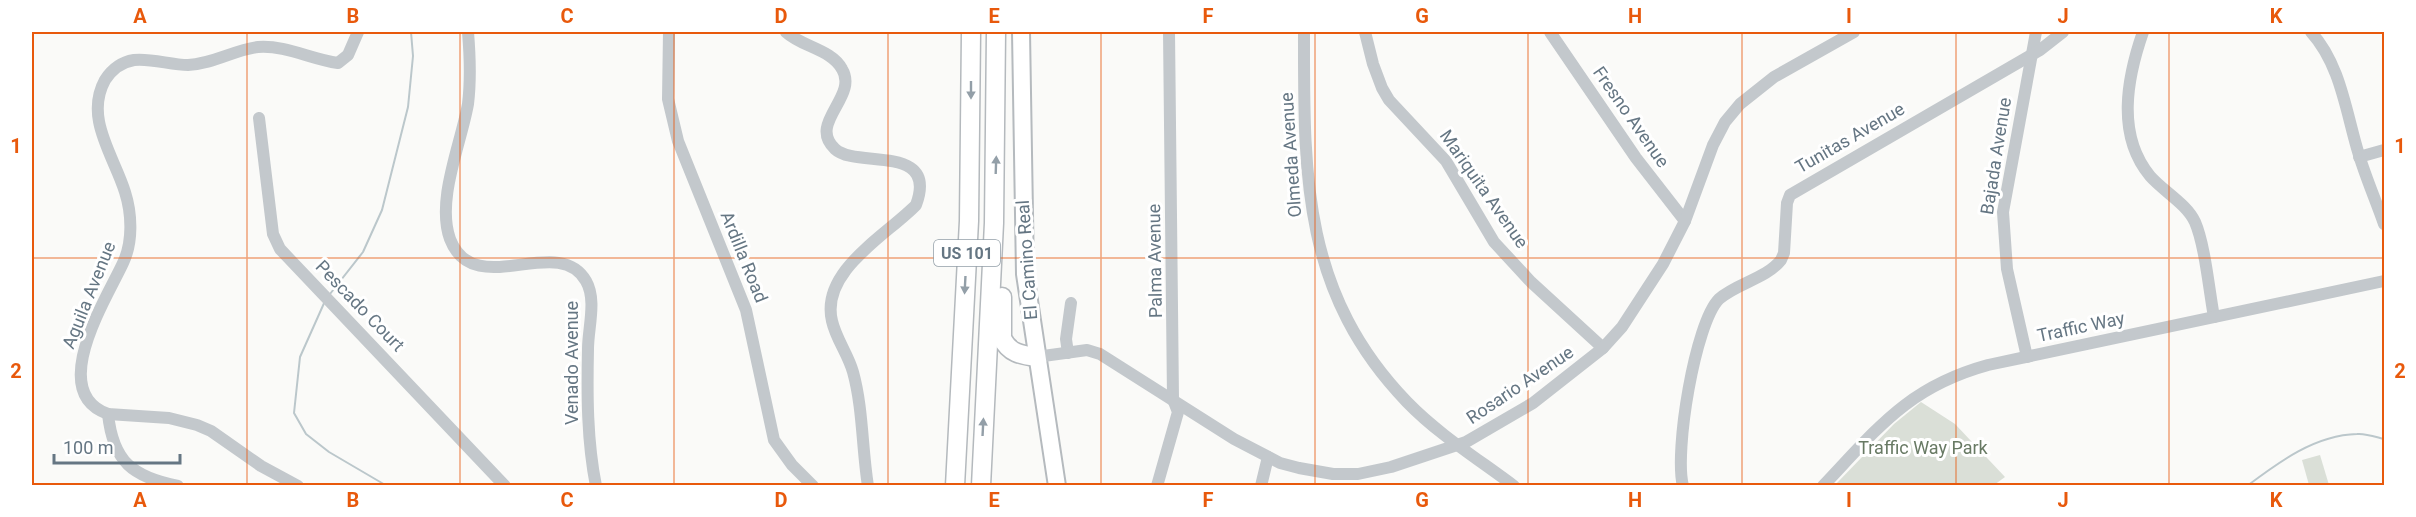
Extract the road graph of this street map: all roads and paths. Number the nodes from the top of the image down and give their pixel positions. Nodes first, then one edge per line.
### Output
1 (358, 32) edge
2 (468, 32) edge
3 (669, 32) edge
4 (786, 32) edge
5 (971, 32) edge
6 (996, 32) edge
7 (1021, 32) edge
8 (1169, 32) edge
9 (1304, 32) edge
10 (1365, 32) edge
11 (1854, 32) edge
12 (2036, 32) edge
13 (2063, 32) edge
14 (2143, 32) edge
15 (2311, 32) edge
16 (1555, 33) edge
17 (2031, 54) junction
18 (259, 118) dead end
19 (2385, 150) edge
20 (2359, 157) junction
21 (1685, 222) junction
22 (2385, 224) edge
23 (993, 250) junction
24 (2385, 281) edge
25 (1071, 303) dead end
26 (2214, 317) junction
27 (1603, 348) junction
28 (1068, 352) junction
29 (1036, 357) junction
30 (2027, 357) junction
31 (1173, 399) junction
32 (108, 414) junction
33 (1457, 445) junction
34 (1268, 457) junction
35 (954, 482) edge
36 (178, 486) edge
37 (298, 486) edge
38 (505, 486) edge
39 (596, 486) edge
40 (813, 486) edge
41 (868, 486) edge
42 (981, 486) edge
43 (1057, 486) edge
44 (1156, 486) edge
45 (1261, 486) edge
46 (1514, 486) edge
47 (1683, 486) edge
48 (1823, 486) edge

1 - 32 street, Aguila Avenue
2 - 39 street, Venado Avenue
3 - 40 street, Ardilla Road
4 - 41 street
5 -> 35 highway, US 101
23 -> 6 highway, El Camino Real / US 101
7 - 29 main road, El Camino Real
8 - 31 street, Palma Avenue
9 - 33 street, Olmeda Avenue
10 - 27 street, Mariquita Avenue
11 - 21 street, Rosario Avenue
12 - 17 street, Bajada Avenue
13 - 17 street
14 - 26 street
15 - 20 street
16 - 21 street, Fresno Avenue
17 - 30 street, Bajada Avenue
17 - 47 street, Tunitas Avenue
18 - 38 street, Pescado Court
19 - 20 street
20 - 22 street
21 - 27 street, Rosario Avenue
23 - 29 highway
42 -> 23 highway, El Camino Real / US 101
24 - 26 street, Traffic Way
25 - 28 street
26 - 30 street, Traffic Way
27 - 33 street, Rosario Avenue
28 - 29 street, Rosario Avenue
28 - 31 street, Rosario Avenue
29 - 43 main road, El Camino Real
30 - 48 street, Traffic Way
31 - 34 street, Rosario Avenue
31 - 44 street, Palma Avenue
32 - 36 street
32 - 37 street
33 - 34 street, Rosario Avenue
33 - 46 street, Olmeda Avenue
34 - 45 street

